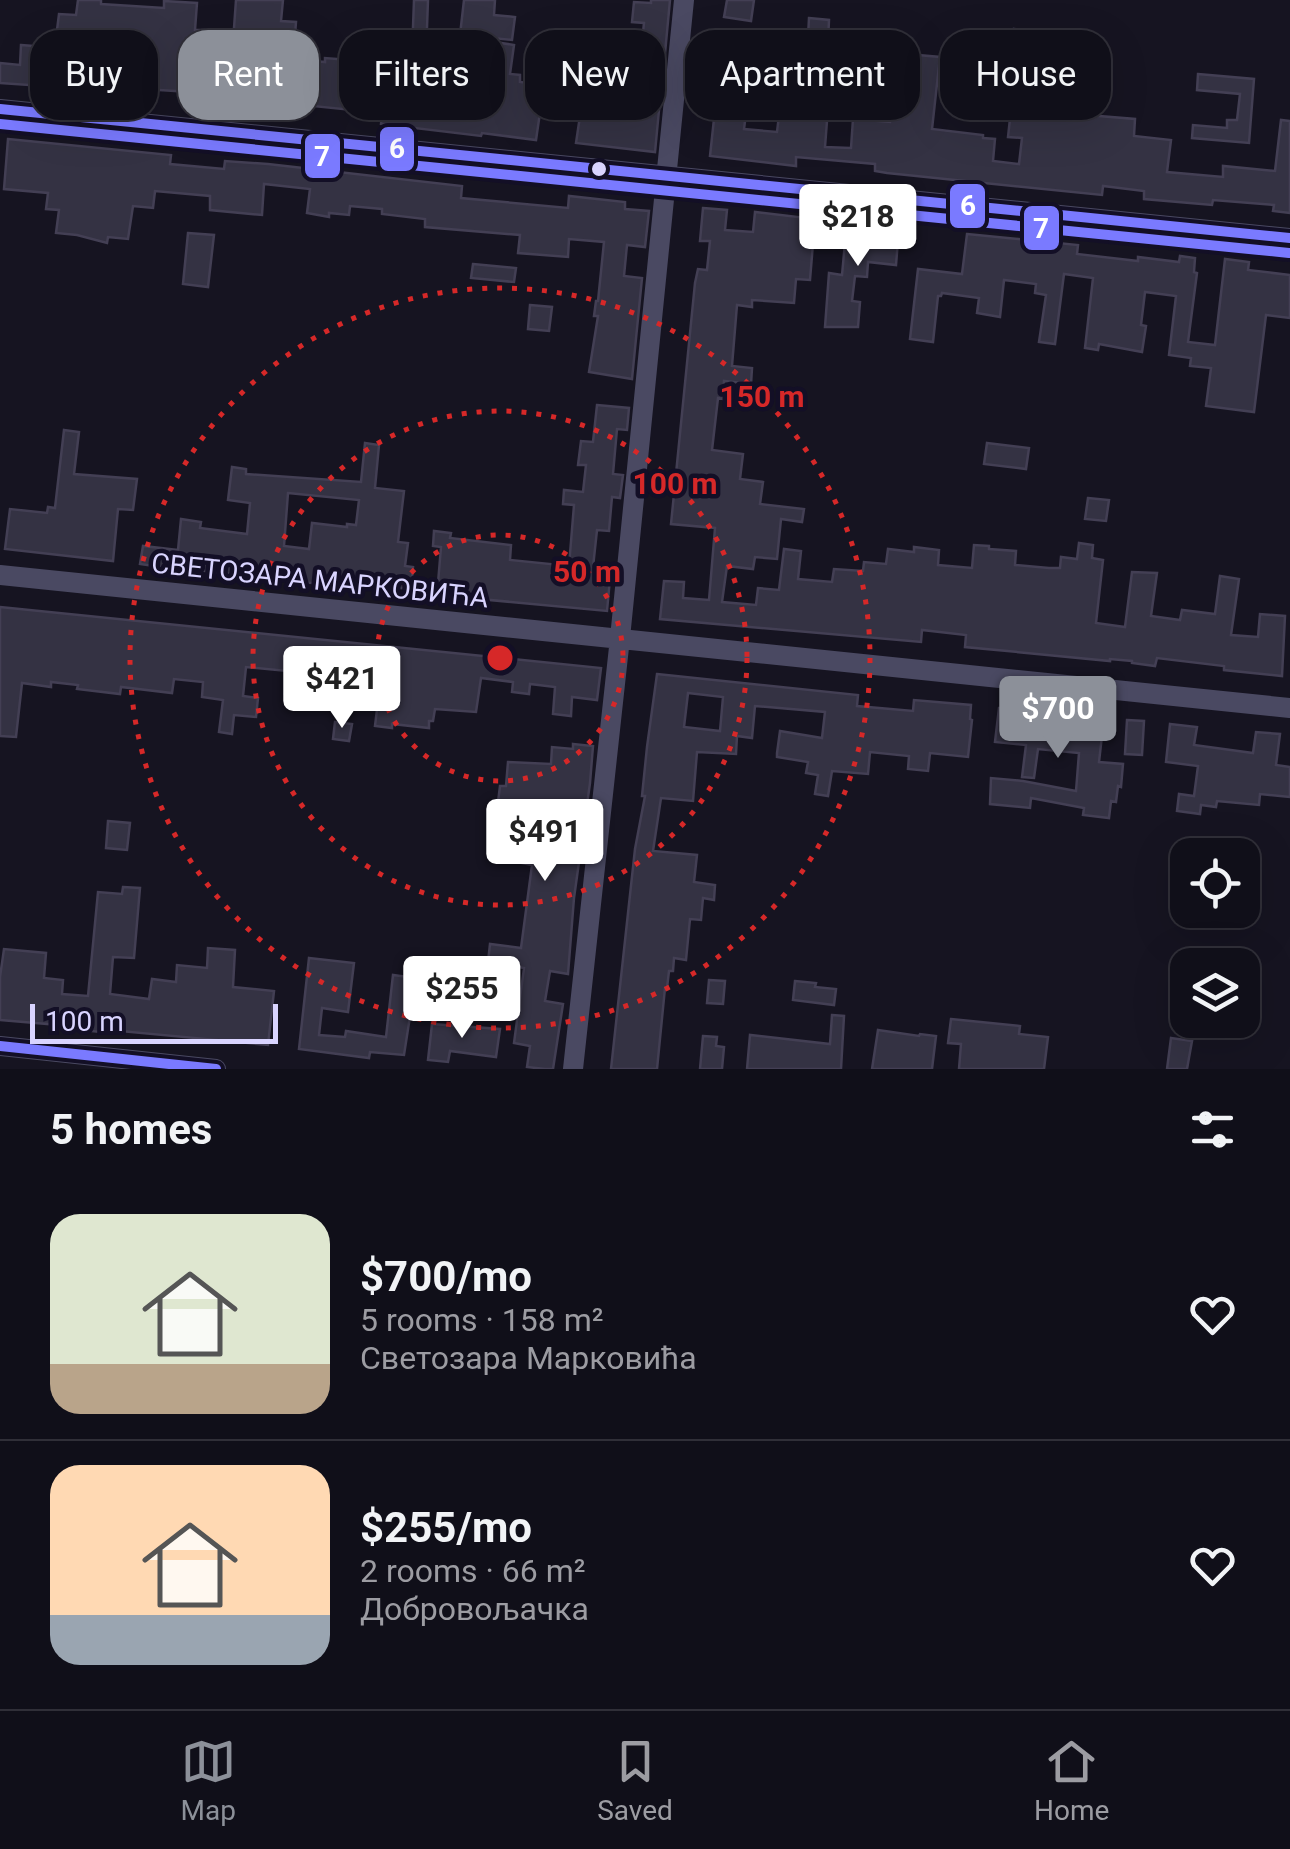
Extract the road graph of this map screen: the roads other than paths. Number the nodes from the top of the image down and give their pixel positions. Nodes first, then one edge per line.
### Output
1 (684, 0) edge
2 (0, 109) edge
3 (667, 178) junction
4 (1290, 238) edge
5 (0, 575) edge
6 (620, 638) junction
7 (1290, 708) edge
8 (0, 1046) edge
9 (216, 1069) edge
10 (573, 1069) edge

1 - 3 street
2 - 3 street
3 - 4 street
3 - 6 street
5 - 6 street, СВЕТОЗАРА МАРКОВИЋА
6 - 7 street, СВЕТОЗАРА МАРКОВИЋА
6 - 10 street
8 - 9 street

